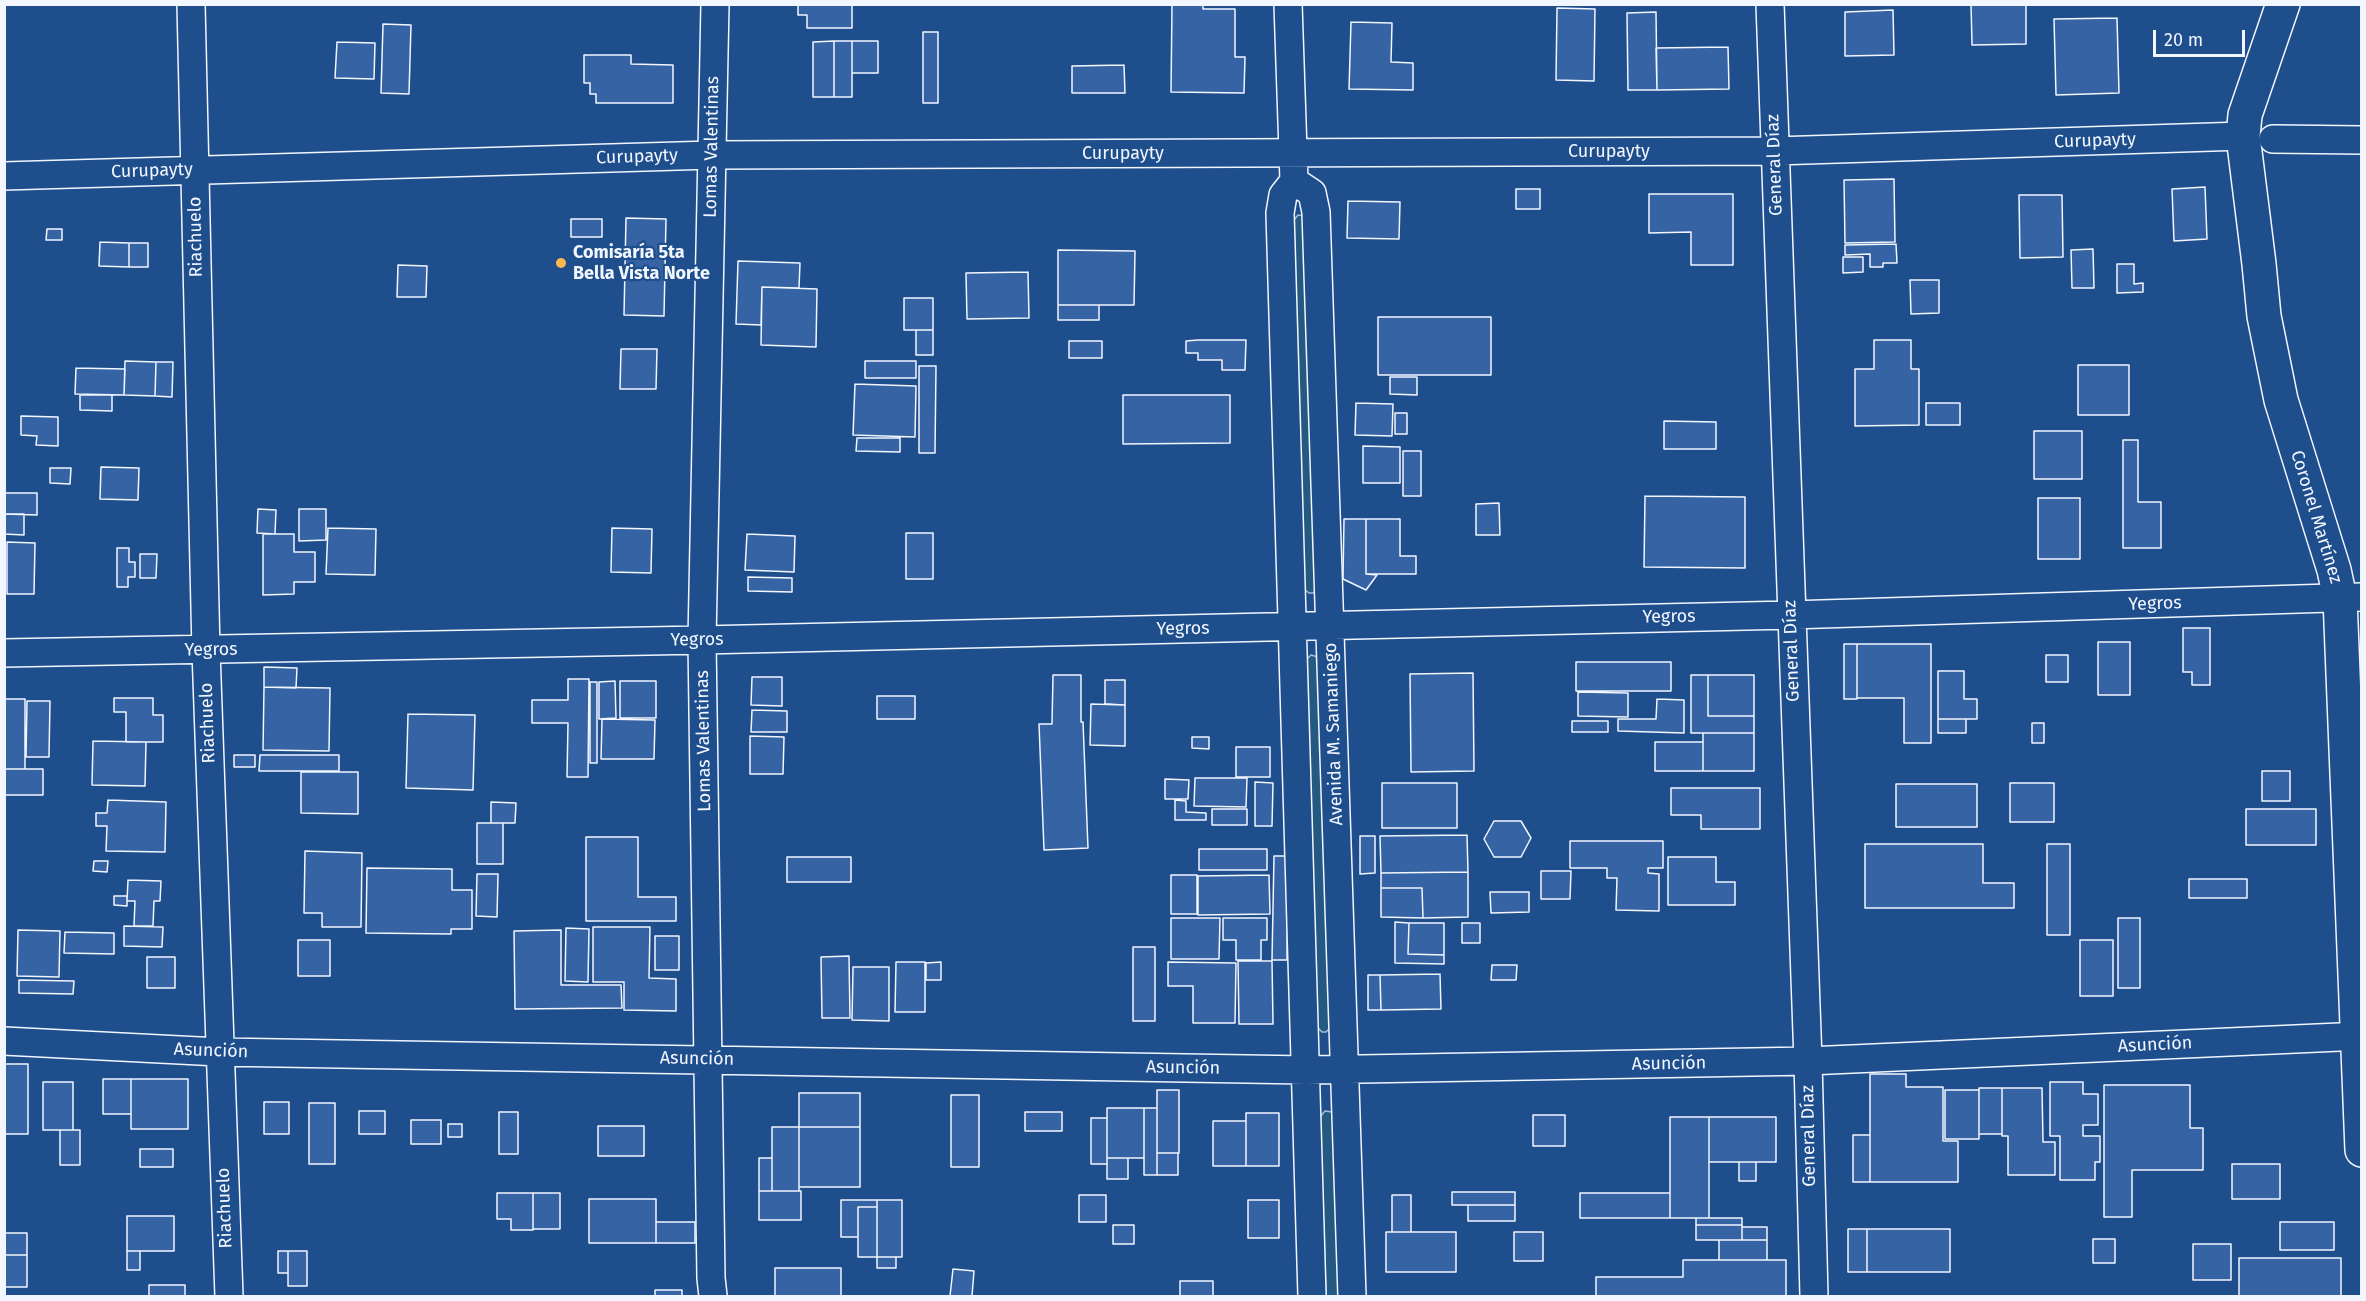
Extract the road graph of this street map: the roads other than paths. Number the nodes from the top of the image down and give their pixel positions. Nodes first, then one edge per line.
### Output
1 (191, 4) edge
2 (715, 4) edge
3 (1288, 4) edge
4 (1770, 4) edge
5 (2283, 4) edge
6 (2258, 137) junction
7 (2361, 140) edge
8 (1775, 151) junction
9 (1292, 154) junction
10 (712, 155) junction
11 (195, 169) junction
12 (4, 176) edge
13 (1294, 181) junction
14 (2351, 598) edge
15 (1790, 615) junction
16 (1330, 624) junction
17 (1292, 626) junction
18 (702, 640) junction
19 (206, 651) junction
20 (4, 653) edge
21 (2359, 1036) edge
22 (4, 1041) edge
23 (219, 1052) junction
24 (708, 1059) junction
25 (1808, 1061) junction
26 (1345, 1069) junction
27 (1306, 1070) junction
28 (2361, 1150) edge
29 (228, 1296) edge
30 (713, 1296) edge
31 (1312, 1296) edge
32 (1352, 1296) edge
33 (1814, 1296) edge

1 - 11 street, Riachuelo
2 - 10 street, Lomas Valentinas
3 - 9 street
4 - 8 street, General Díaz
5 - 6 street, Coronel Martínez
6 - 7 street, Curupayty
6 - 8 street, Curupayty
6 - 14 street, Coronel Martínez
8 - 9 street, Curupayty
8 - 15 street, General Díaz
9 - 10 street, Curupayty
9 - 13 street
10 - 11 street, Curupayty
10 - 18 street, Lomas Valentinas
11 - 12 street, Curupayty
11 - 19 street, Riachuelo
13 - 16 street, Avenida M. Samaniego
13 - 17 street
14 - 15 street, Yegros
14 - 21 street, Coronel Martínez
15 - 16 street, Yegros
15 - 25 street, General Díaz
16 - 17 street, Yegros
16 - 26 street, Avenida M. Samaniego
17 - 18 street, Yegros
17 - 27 street
18 - 19 street, Yegros
18 - 24 street, Lomas Valentinas
19 - 20 street, Yegros
19 - 23 street, Riachuelo
21 - 25 street, Asunción
21 - 28 street, Coronel Martínez
22 - 23 street, Asunción
23 - 24 street, Asunción
23 - 29 street, Riachuelo
24 - 27 street, Asunción
24 - 30 street, Lomas Valentinas
25 - 26 street, Asunción
25 - 33 street, General Díaz
26 - 27 street, Asunción
26 - 32 street, Avenida M. Samaniego
27 - 31 street

